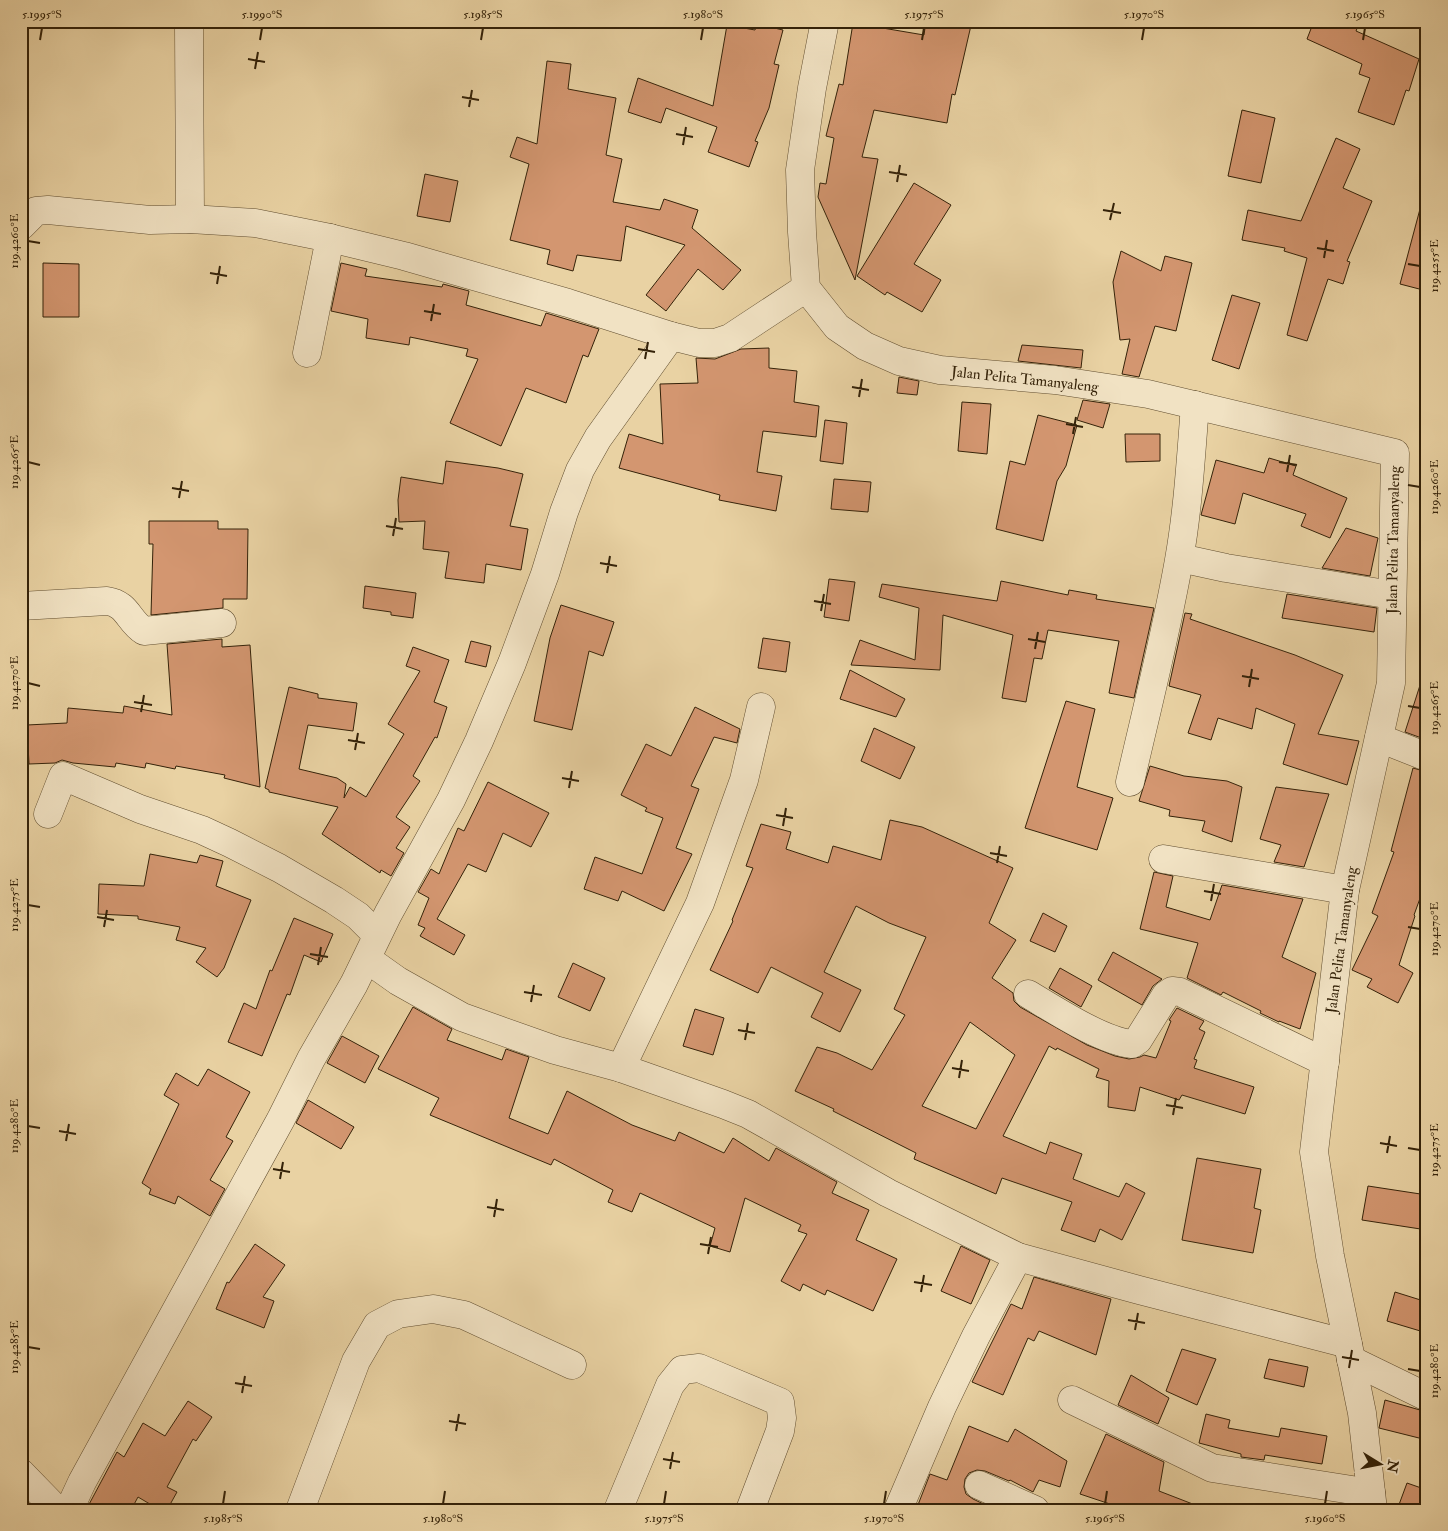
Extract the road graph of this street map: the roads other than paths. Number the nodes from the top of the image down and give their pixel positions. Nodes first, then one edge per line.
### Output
1 (825, 21) edge
2 (189, 26) dead end
3 (190, 219) junction
4 (21, 226) edge
5 (330, 238) junction
6 (806, 288) junction
7 (671, 336) junction
8 (307, 353) dead end
9 (1195, 405) junction
10 (1180, 558) junction
11 (1392, 596) junction
12 (21, 606) edge
13 (222, 624) dead end
14 (761, 707) dead end
15 (1379, 738) junction
16 (1427, 757) edge
17 (1130, 782) dead end
18 (48, 814) dead end
19 (1163, 859) dead end
20 (1345, 890) junction
21 (372, 947) junction
22 (1028, 994) dead end
23 (1325, 1062) junction
24 (621, 1068) junction
25 (1018, 1256) junction
26 (1350, 1352) junction
27 (572, 1364) dead end
28 (1427, 1397) edge
29 (1072, 1400) dead end
30 (21, 1473) edge
31 (979, 1485) dead end
32 (1372, 1502) edge
33 (57, 1510) edge
34 (69, 1510) edge
35 (300, 1510) edge
36 (618, 1510) edge
37 (750, 1510) edge
38 (898, 1510) edge
39 (1035, 1510) edge

1 - 6 street
2 - 3 street
3 - 4 street
3 - 5 street
5 - 7 street
5 - 8 street
6 - 7 street
6 - 9 street, Jalan Pelita Tamanyaleng
7 - 21 street
9 - 10 street
9 - 11 street, Jalan Pelita Tamanyaleng
10 - 11 street
10 - 17 street
11 - 15 street, Jalan Pelita Tamanyaleng
12 - 13 street
14 - 24 street
15 - 16 street
15 - 20 street, Jalan Pelita Tamanyaleng
18 - 21 street
19 - 20 street
20 - 23 street, Jalan Pelita Tamanyaleng
21 - 24 street
21 - 34 street
22 - 23 street
23 - 26 street, Jalan Pelita Tamanyaleng
24 - 25 street
25 - 26 street
25 - 38 street
26 - 28 street
26 - 32 street, Jalan Pelita Tamanyaleng
27 - 35 street
29 - 32 street
30 - 33 street
31 - 39 street
36 - 37 street

